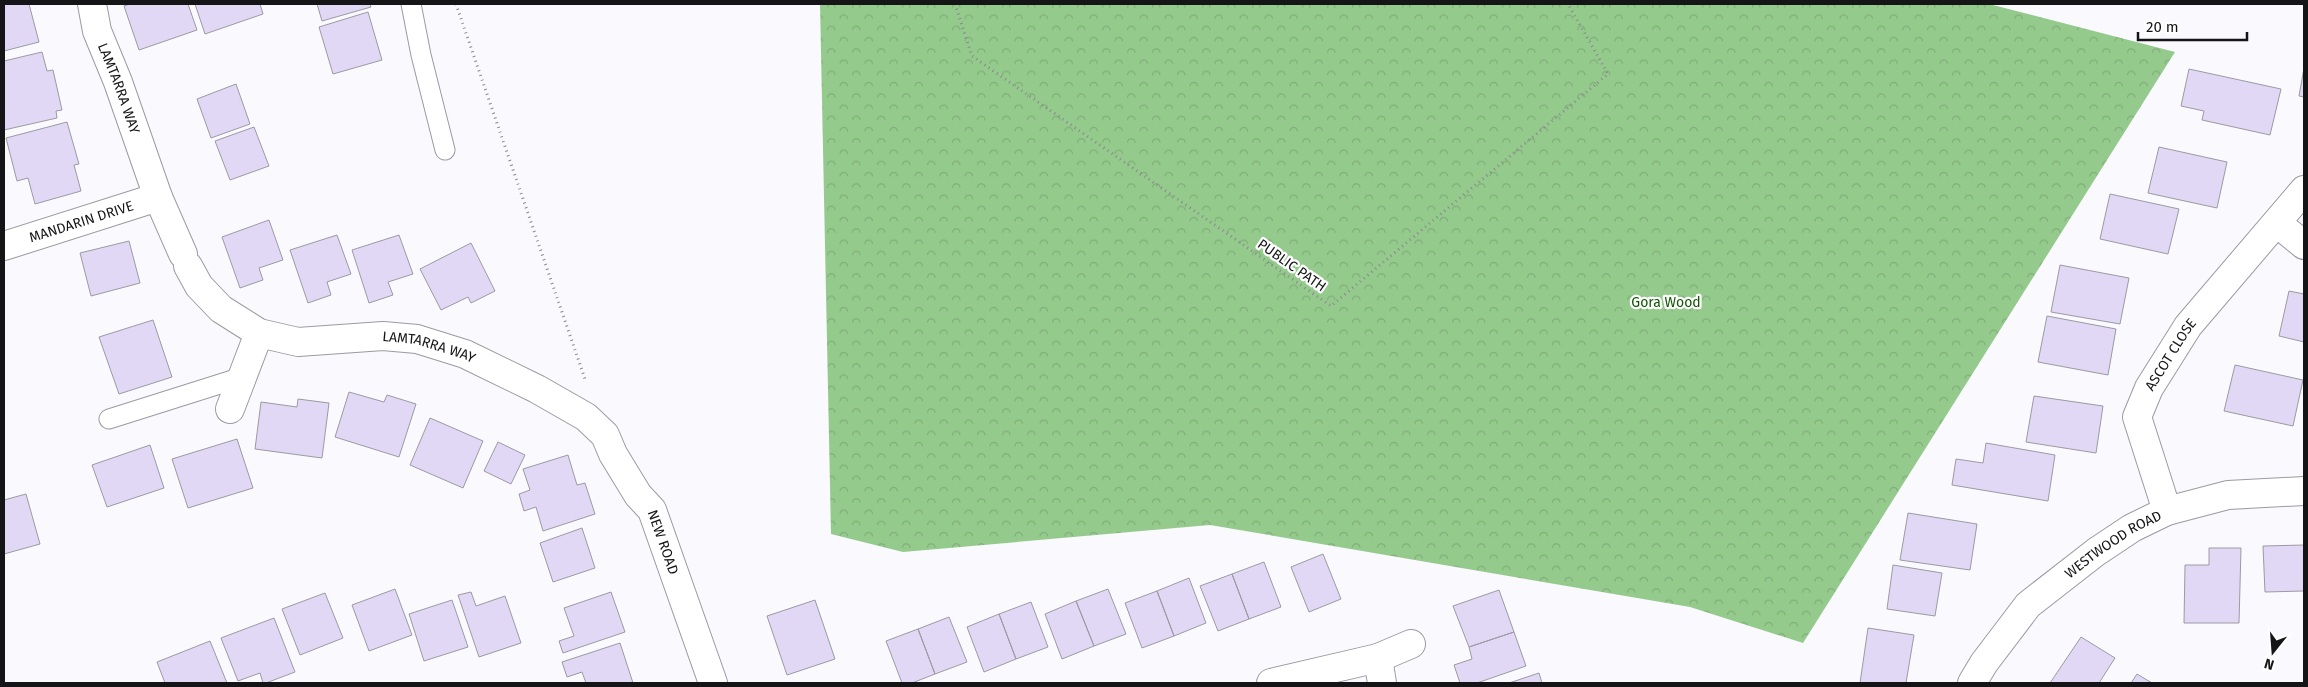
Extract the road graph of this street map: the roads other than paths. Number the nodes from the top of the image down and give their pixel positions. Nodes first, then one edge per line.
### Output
1 (92, 4) edge
2 (411, 4) edge
3 (445, 150) dead end
4 (2304, 190) edge
5 (158, 197) junction
6 (2277, 223) junction
7 (2304, 245) edge
8 (4, 246) edge
9 (259, 333) junction
10 (242, 377) junction
11 (230, 409) dead end
12 (586, 417) joint
13 (109, 419) dead end
14 (2304, 491) edge
15 (2167, 511) junction
16 (1411, 644) dead end
17 (1380, 670) edge
18 (713, 683) edge
19 (1270, 683) edge
20 (1972, 683) edge

1 - 5 street, LAMTARRA WAY
2 - 3 lane
4 - 6 street, ASCOT CLOSE
5 - 8 street, MANDARIN DRIVE
5 - 9 street, LAMTARRA WAY
6 - 7 street
6 - 15 street, ASCOT CLOSE
9 - 10 street
9 - 12 street, LAMTARRA WAY
10 - 11 street
10 - 13 lane
12 - 18 street, NEW ROAD
14 - 15 street, WESTWOOD ROAD
15 - 20 street, WESTWOOD ROAD
16 - 17 street
17 - 19 street

